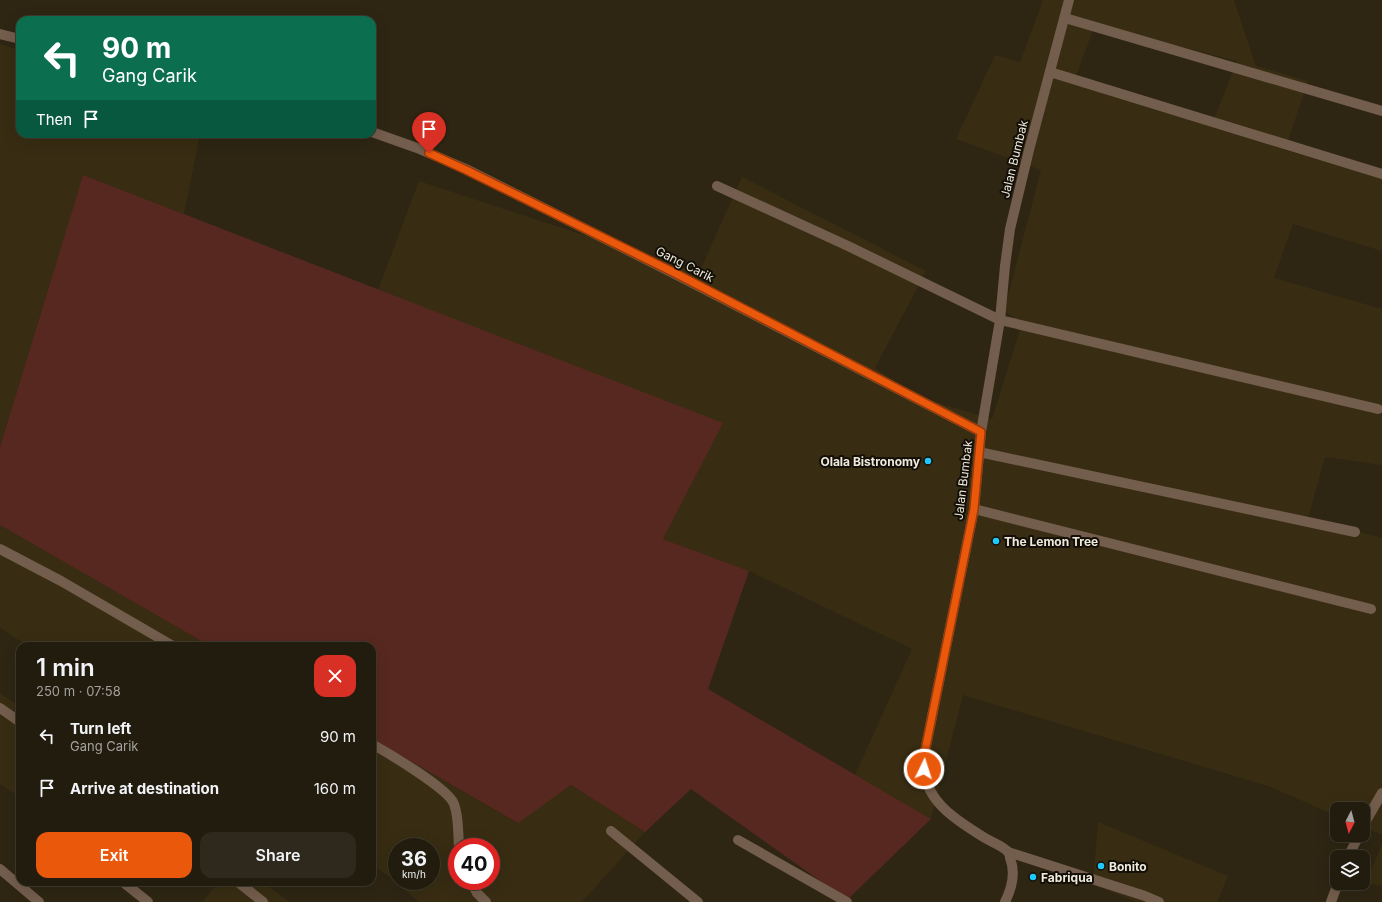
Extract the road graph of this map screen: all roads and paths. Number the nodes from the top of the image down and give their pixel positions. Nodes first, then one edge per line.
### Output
1 (1069, 0) edge
2 (1065, 18) junction
3 (0, 34) edge
4 (16, 38) edge
5 (1050, 72) junction
6 (1382, 111) edge
7 (376, 133) edge
8 (1382, 174) edge
9 (717, 186) dead end
10 (1000, 320) junction
11 (1378, 409) dead end
12 (981, 432) junction
13 (979, 452) junction
14 (974, 509) junction
15 (1356, 532) dead end
16 (0, 549) edge
17 (1370, 608) dead end
18 (166, 642) edge
19 (0, 708) edge
20 (16, 719) edge
21 (376, 746) edge
22 (1382, 793) edge
23 (1370, 814) edge
24 (611, 831) dead end
25 (458, 838) edge
26 (738, 840) dead end
27 (1008, 852) junction
28 (0, 869) edge
29 (16, 883) edge
30 (20, 886) edge
31 (128, 886) edge
32 (243, 886) edge
33 (475, 890) edge
34 (1335, 890) edge
35 (39, 902) edge
36 (148, 902) edge
37 (263, 902) edge
38 (486, 902) edge
39 (698, 902) edge
40 (847, 902) edge
41 (1005, 902) edge
42 (1159, 902) edge
43 (1331, 902) edge

1 - 2 street, Jalan Bumbak
2 - 5 street, Jalan Bumbak
2 - 6 street
3 - 4 street
5 - 8 street
5 - 10 street, Jalan Bumbak
7 - 12 street, Gang Carik
9 - 10 street
10 - 11 street
10 - 12 street, Jalan Bumbak
12 - 13 street, Jalan Bumbak
13 - 14 street, Jalan Bumbak
13 - 15 street
14 - 17 street
14 - 27 street, Jalan Bumbak
16 - 18 street
19 - 20 street
21 - 25 street
22 - 23 street
24 - 39 street
26 - 40 street
27 - 41 street
27 - 42 street, Jalan Bumbak
28 - 29 street
30 - 35 street
31 - 36 street
32 - 37 street
33 - 38 street
34 - 43 street

